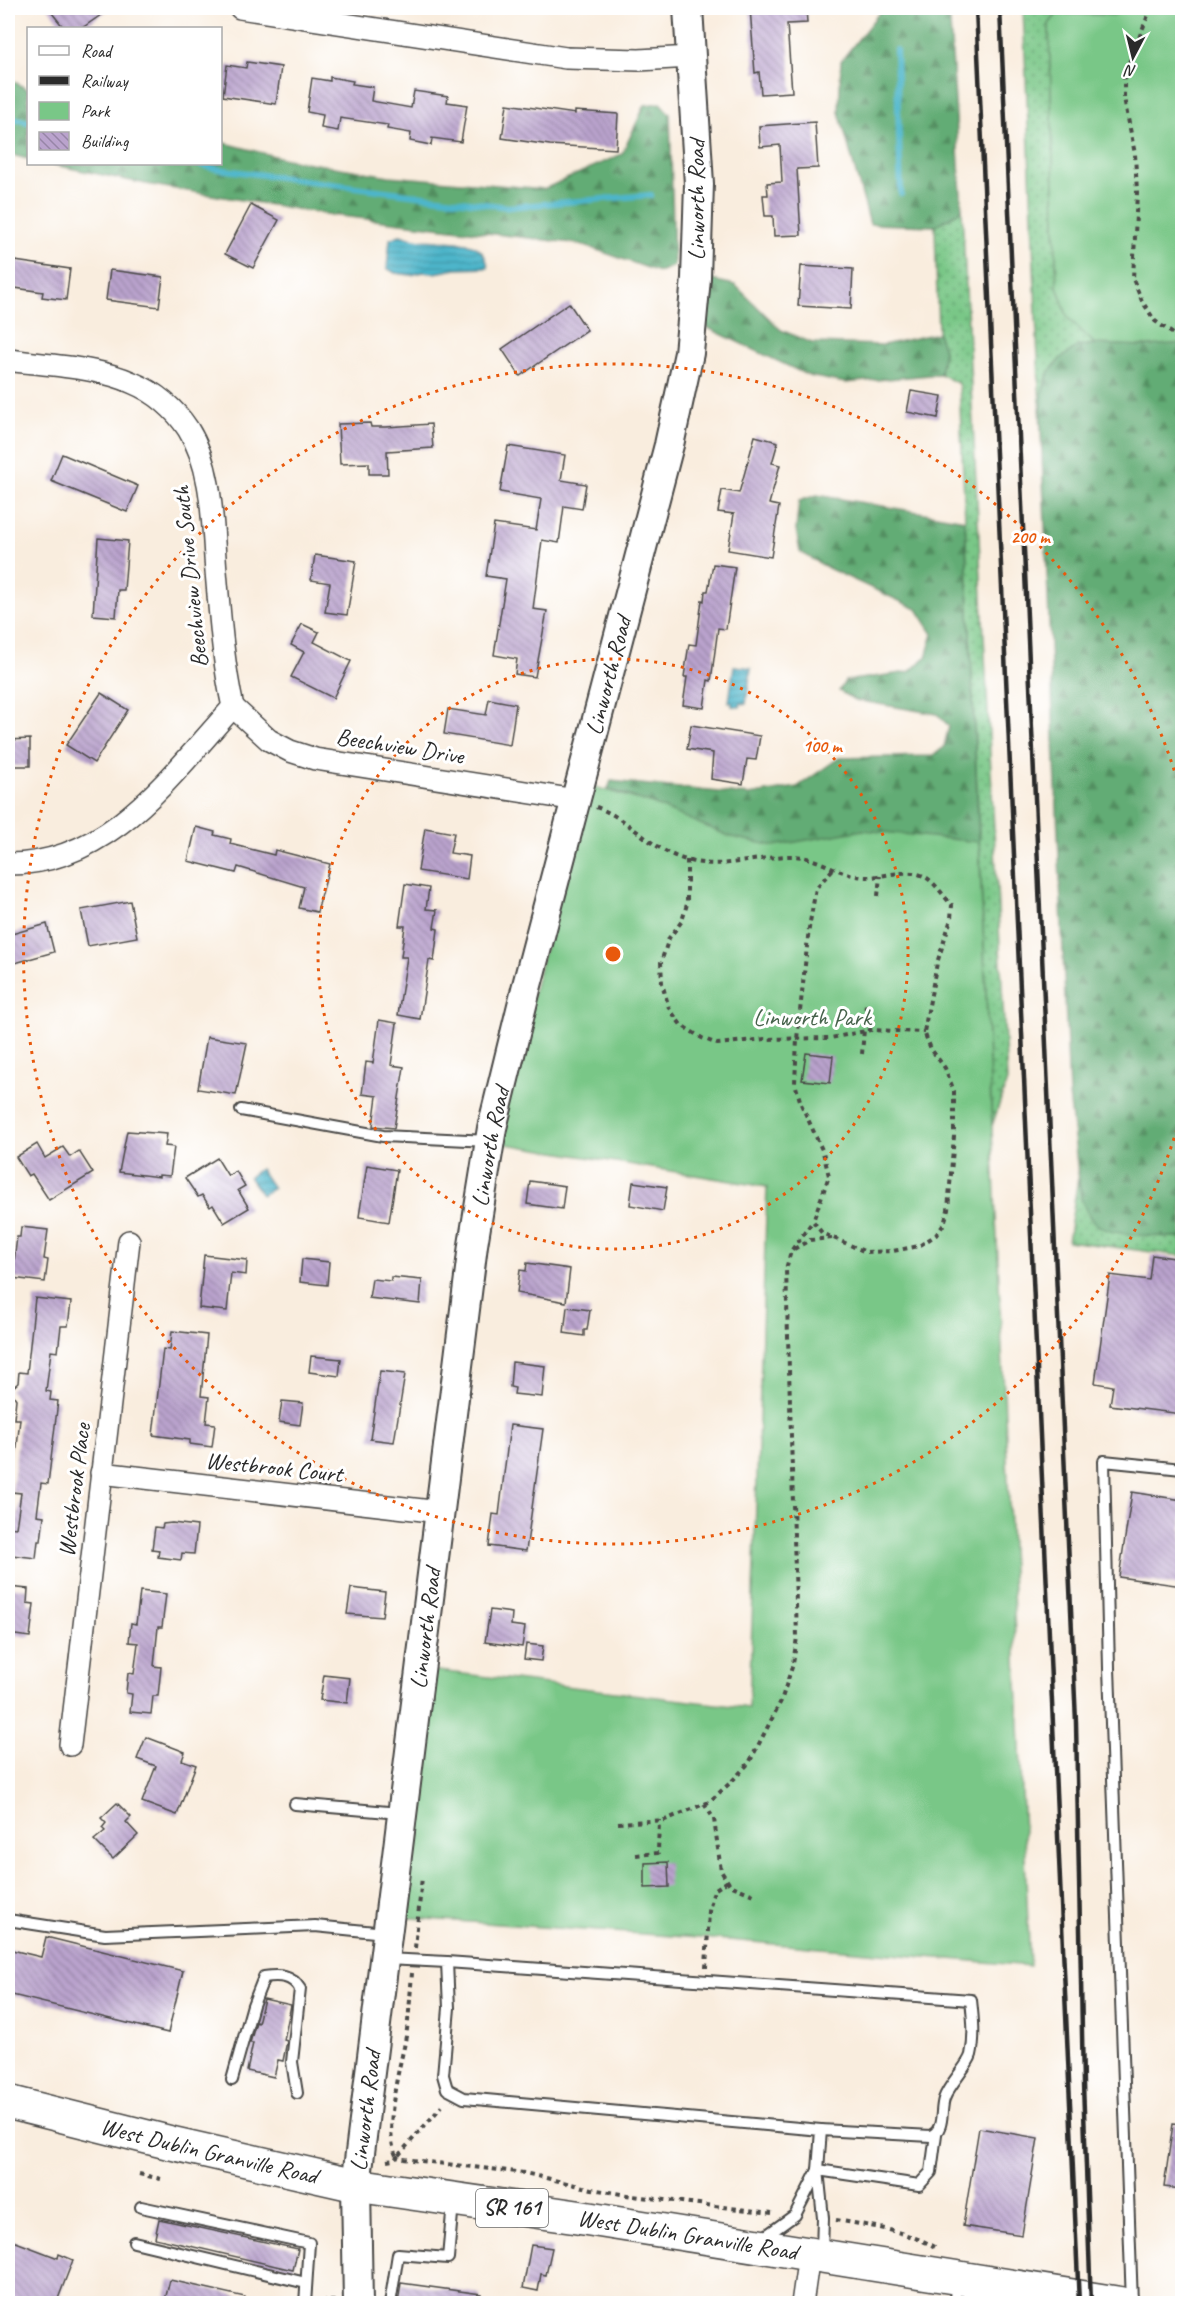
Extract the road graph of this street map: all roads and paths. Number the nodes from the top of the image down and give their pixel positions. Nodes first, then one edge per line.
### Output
1 (240, 8) edge
2 (688, 8) edge
3 (1151, 8) edge
4 (336, 14) edge
5 (692, 57) junction
6 (1176, 336) dead end
7 (8, 360) edge
8 (233, 707) junction
9 (576, 800) junction
10 (687, 860) junction
11 (8, 864) edge
12 (833, 868) junction
13 (880, 876) junction
14 (878, 896) dead end
15 (866, 1004) dead end
16 (864, 1031) junction
17 (924, 1032) junction
18 (797, 1039) junction
19 (862, 1054) dead end
20 (242, 1110) dead end
21 (489, 1142) junction
22 (813, 1221) junction
23 (833, 1238) junction
24 (129, 1241) dead end
25 (791, 1251) junction
26 (1182, 1469) edge
27 (101, 1473) junction
28 (440, 1512) junction
29 (70, 1745) dead end
30 (295, 1804) dead end
31 (704, 1804) junction
32 (403, 1814) junction
33 (659, 1820) junction
34 (618, 1823) dead end
35 (636, 1854) dead end
36 (422, 1877) dead end
37 (728, 1881) junction
38 (754, 1895) dead end
39 (8, 1920) edge
40 (387, 1946) junction
41 (413, 1960) junction
42 (447, 1962) junction
43 (705, 1981) junction
44 (232, 2080) dead end
45 (297, 2093) dead end
46 (8, 2102) edge
47 (442, 2106) dead end
48 (821, 2130) junction
49 (936, 2134) junction
50 (397, 2157) junction
51 (389, 2162) dead end
52 (818, 2170) junction
53 (139, 2174) dead end
54 (161, 2179) dead end
55 (356, 2185) junction
56 (453, 2199) junction
57 (141, 2207) dead end
58 (795, 2215) junction
59 (823, 2218) junction
60 (134, 2242) dead end
61 (752, 2245) junction
62 (816, 2256) junction
63 (952, 2278) edge
64 (306, 2283) junction
65 (321, 2301) dead end
66 (347, 2302) edge
67 (305, 2304) edge
68 (390, 2304) edge
69 (802, 2304) edge
70 (1123, 2304) edge
71 (1132, 2304) edge

1 - 4 street
2 - 5 main road, Linworth Road
3 - 6 path
4 - 5 street
5 - 9 main road, Linworth Road
7 - 8 street, Beechview Drive South
8 - 9 street, Beechview Drive
8 - 11 street
9 - 10 path
9 - 21 main road, Linworth Road
10 - 12 path
10 - 18 path
12 - 13 path
12 - 18 path
13 - 14 path
13 - 17 path
15 - 16 path
16 - 17 path
16 - 18 path
16 - 19 path
17 - 23 path
18 - 22 path
20 - 21 lane
21 - 28 main road, Linworth Road
22 - 23 path
22 - 25 path
23 - 25 path
24 - 27 street, Westbrook Place
25 - 31 path
26 - 71 lane
27 - 28 street, Westbrook Court
27 - 29 street, Westbrook Place
28 - 32 main road, Linworth Road
30 - 32 lane
31 - 33 path
31 - 37 path
32 - 40 main road, Linworth Road
33 - 34 path
33 - 35 path
36 - 41 path
37 - 38 path
37 - 43 path
39 - 40 lane
40 - 41 lane
40 - 55 main road, Linworth Road
41 - 42 lane
41 - 50 path
42 - 43 lane
42 - 48 lane
43 - 49 lane
44 - 45 lane
46 - 55 main road, West Dublin Granville Road / SR 161
47 - 50 path
48 - 49 lane
48 - 52 lane
49 - 52 lane
50 - 51 path
50 - 58 path
52 - 58 lane
52 - 59 lane
53 - 54 path
55 - 56 main road, West Dublin Granville Road / SR 161
55 - 66 main road, Linworth Road
56 - 61 main road, West Dublin Granville Road / SR 161
56 - 68 lane
57 - 64 lane
58 - 61 lane
59 - 62 lane
59 - 63 path
60 - 64 lane
61 - 62 main road, West Dublin Granville Road / SR 161
62 - 63 main road, West Dublin Granville Road / SR 161
62 - 69 street
63 - 70 main road, West Dublin Granville Road / SR 161
64 - 67 lane
65 - 66 path

